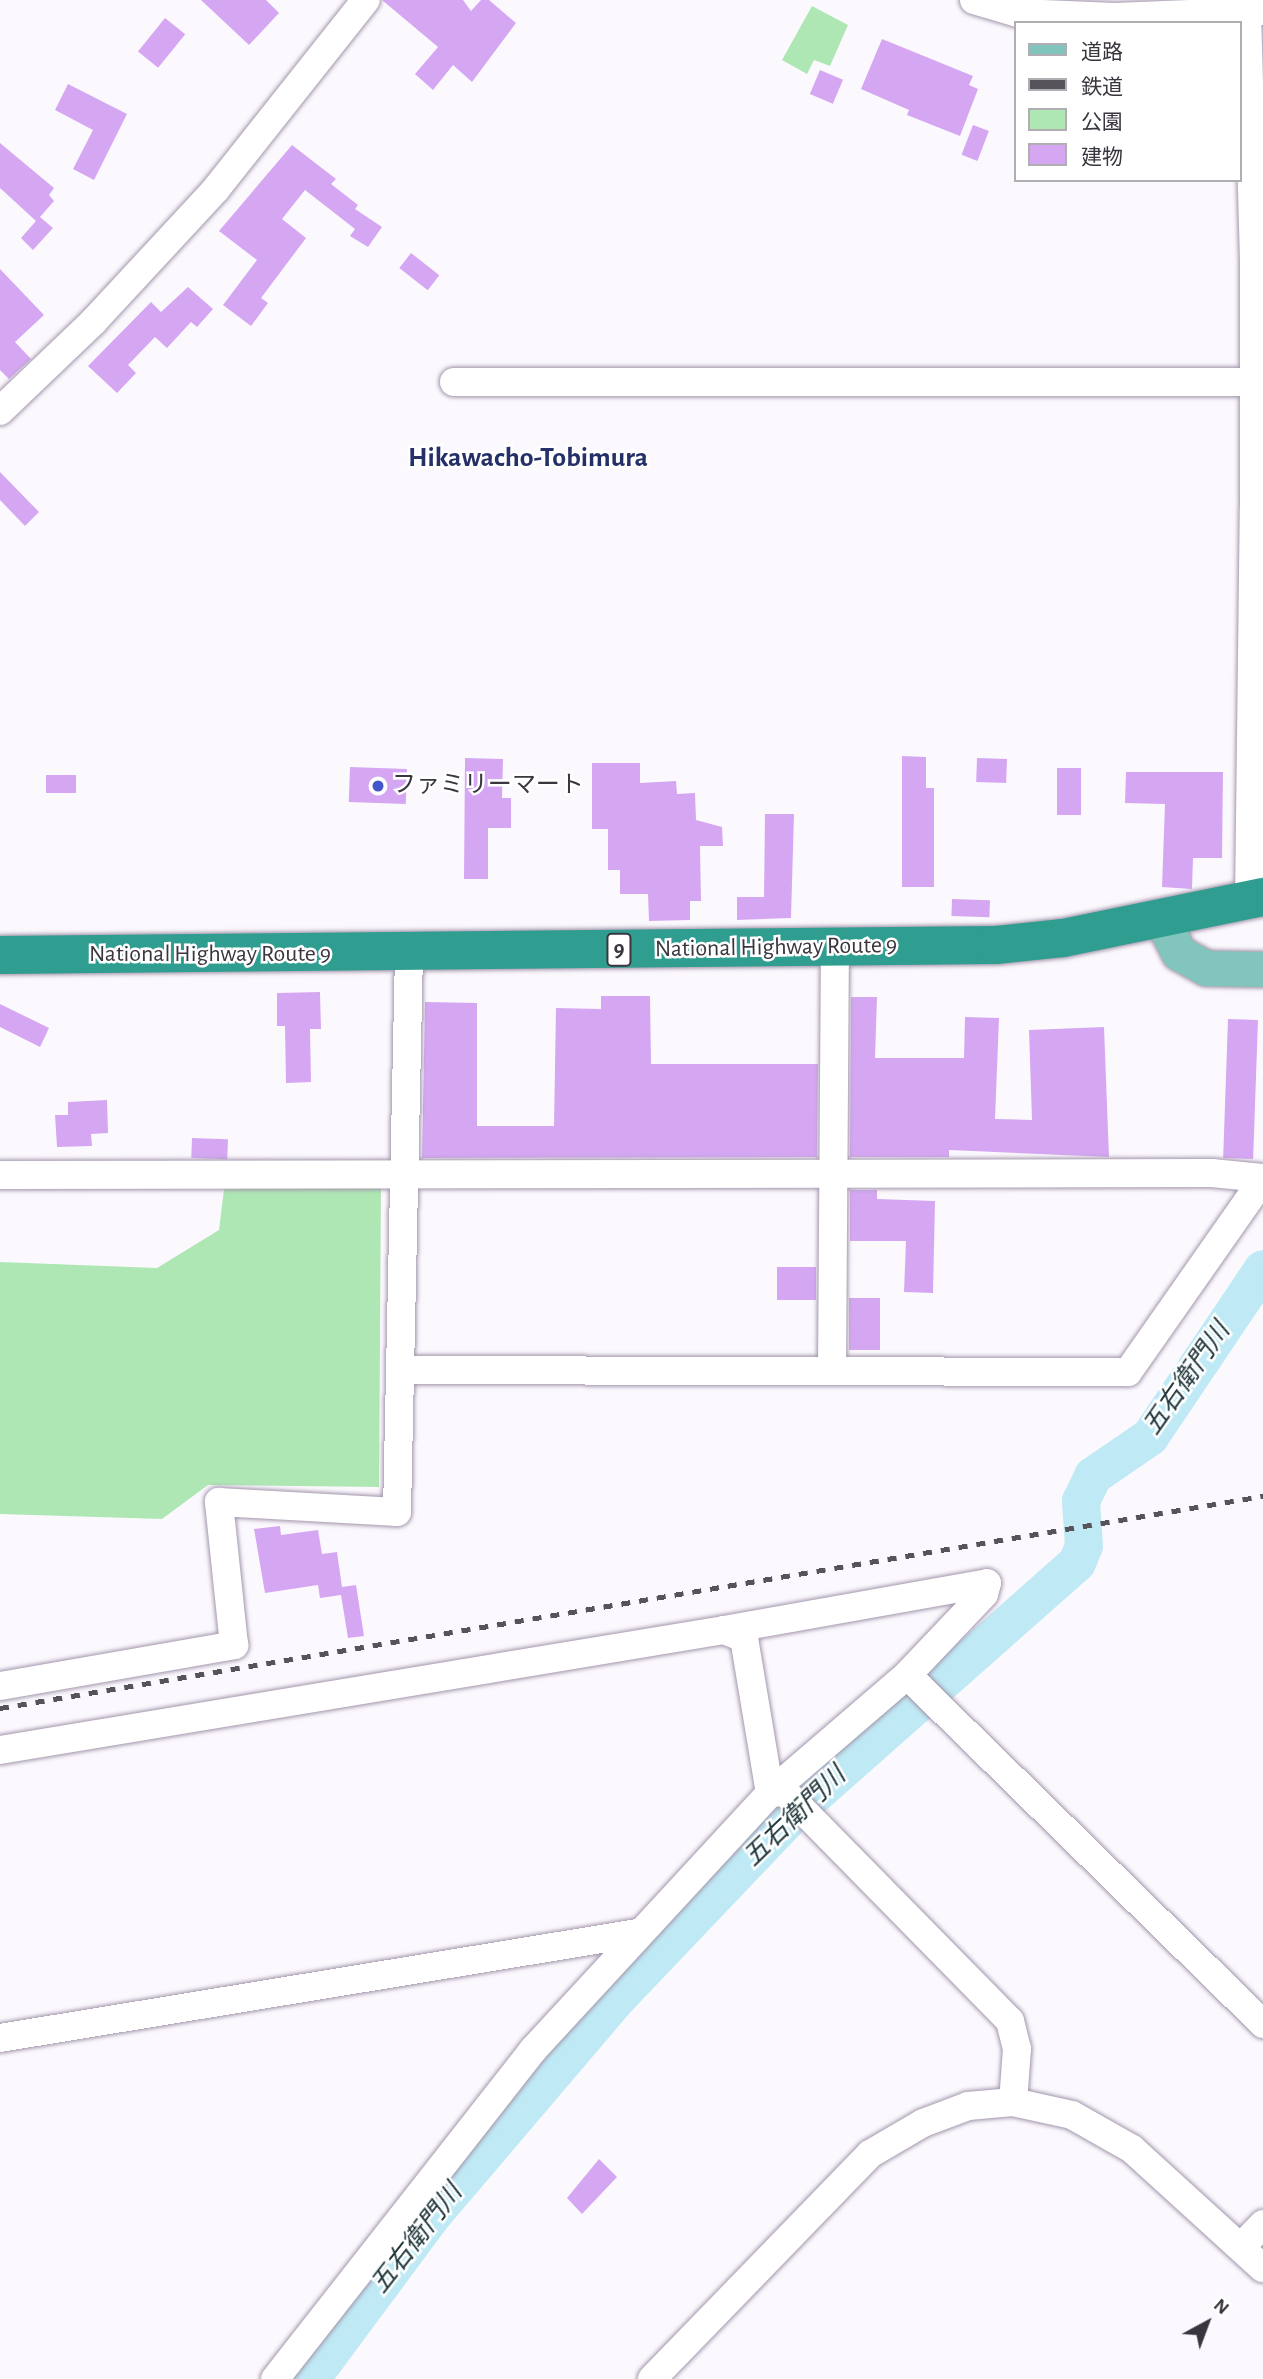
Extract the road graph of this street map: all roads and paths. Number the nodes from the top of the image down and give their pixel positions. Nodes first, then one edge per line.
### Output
1 (366, 0) edge
2 (974, 0) edge
3 (1255, 11) edge
4 (1259, 264) edge
5 (454, 382) dead end
6 (1258, 383) edge
7 (0, 411) edge
8 (1258, 507) edge
9 (1256, 899) edge
10 (1162, 920) junction
11 (0, 942) edge
12 (835, 947) junction
13 (410, 954) junction
14 (0, 955) edge
15 (75, 955) junction
16 (1263, 969) edge
17 (830, 1174) junction
18 (0, 1175) edge
19 (408, 1177) junction
20 (1262, 1179) edge
21 (403, 1370) junction
22 (832, 1371) junction
23 (724, 1630) junction
24 (907, 1675) junction
25 (0, 1686) edge
26 (0, 1751) edge
27 (770, 1793) junction
28 (638, 1933) junction
29 (1263, 2024) edge
30 (0, 2038) edge
31 (1013, 2102) junction
32 (1263, 2224) edge
33 (1241, 2247) junction
34 (1263, 2268) edge
35 (275, 2379) edge
36 (652, 2379) edge

1 - 7 street
2 - 3 street
3 - 4 street
4 - 6 street
5 - 6 street
6 - 8 street
8 - 9 street
9 - 10 highway, National Highway Route 9 / 9
10 - 12 highway, National Highway Route 9 / 9
10 - 16 main road
11 - 15 highway, National Highway Route 9 / 9
12 - 13 highway, National Highway Route 9 / 9
12 - 17 street
13 - 15 highway, National Highway Route 9 / 9
13 - 19 street
14 - 15 highway, National Highway Route 9 / 9
17 - 19 street
17 - 20 street
17 - 22 street
18 - 19 street
19 - 21 street
20 - 22 street
21 - 22 street
21 - 25 street
23 - 24 street
23 - 26 street
23 - 27 street
24 - 27 street
24 - 29 street
27 - 28 street
27 - 31 street
28 - 30 street
28 - 35 street
31 - 33 street
31 - 36 street
32 - 33 street
33 - 34 street

